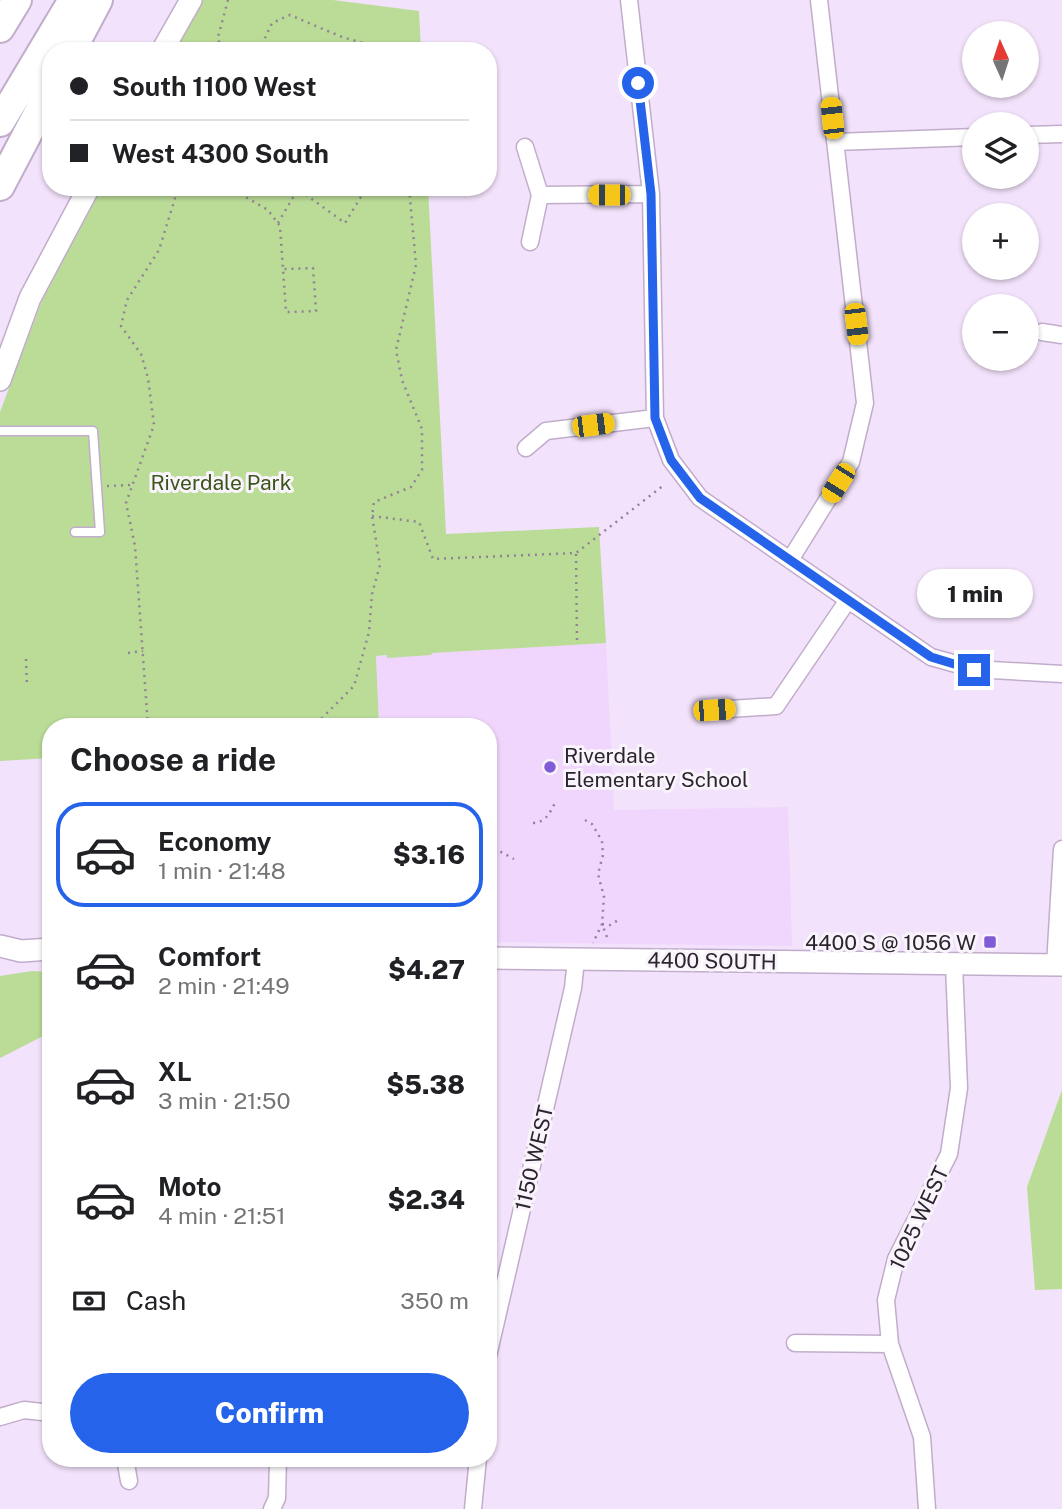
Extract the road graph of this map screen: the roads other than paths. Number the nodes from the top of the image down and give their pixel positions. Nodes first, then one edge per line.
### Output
1 (17, 0) edge
2 (74, 0) edge
3 (98, 0) edge
4 (191, 0) edge
5 (629, 0) edge
6 (819, 0) edge
7 (0, 28) edge
8 (49, 42) edge
9 (76, 42) edge
10 (167, 42) edge
11 (42, 53) edge
12 (42, 106) edge
13 (0, 122) edge
14 (1062, 134) edge
15 (1039, 135) edge
16 (962, 137) edge
17 (835, 142) junction
18 (525, 147) dead end
19 (0, 186) edge
20 (651, 194) junction
21 (540, 195) junction
22 (84, 196) edge
23 (530, 242) dead end
24 (1042, 332) dead end
25 (1062, 335) edge
26 (0, 380) edge
27 (655, 418) junction
28 (0, 431) edge
29 (526, 448) dead end
30 (75, 532) dead end
31 (790, 560) junction
32 (848, 600) junction
33 (1062, 674) edge
34 (714, 710) dead end
35 (1062, 849) edge
36 (0, 946) edge
37 (42, 950) edge
38 (21, 951) junction
39 (497, 958) edge
40 (0, 960) edge
41 (576, 960) junction
42 (954, 964) junction
43 (1059, 965) edge
44 (497, 1317) edge
45 (796, 1343) dead end
46 (890, 1344) junction
47 (42, 1412) edge
48 (0, 1417) edge
49 (126, 1467) edge
50 (278, 1467) edge
51 (477, 1467) edge
52 (129, 1481) dead end
53 (272, 1509) edge
54 (473, 1509) edge
55 (927, 1509) edge

1 - 7 highway
2 - 8 highway
3 - 9 highway
4 - 10 street
5 - 20 street
6 - 17 street
11 - 13 highway
12 - 19 highway
14 - 15 street
16 - 17 street
17 - 31 street
18 - 21 street
20 - 21 street
20 - 27 street
21 - 23 street
22 - 26 street
24 - 25 street
27 - 29 street
27 - 31 street
28 - 30 lane
31 - 32 street
32 - 33 street
32 - 34 street
35 - 43 street
36 - 38 street
37 - 38 street
38 - 40 street
39 - 41 street, 4400 SOUTH
41 - 42 street, 4400 SOUTH
41 - 44 street, 1150 WEST
42 - 43 street, 4400 SOUTH
42 - 46 street, 1025 WEST
45 - 46 street
46 - 55 street, 1025 WEST
47 - 48 street
49 - 52 street
50 - 53 street
51 - 54 street

